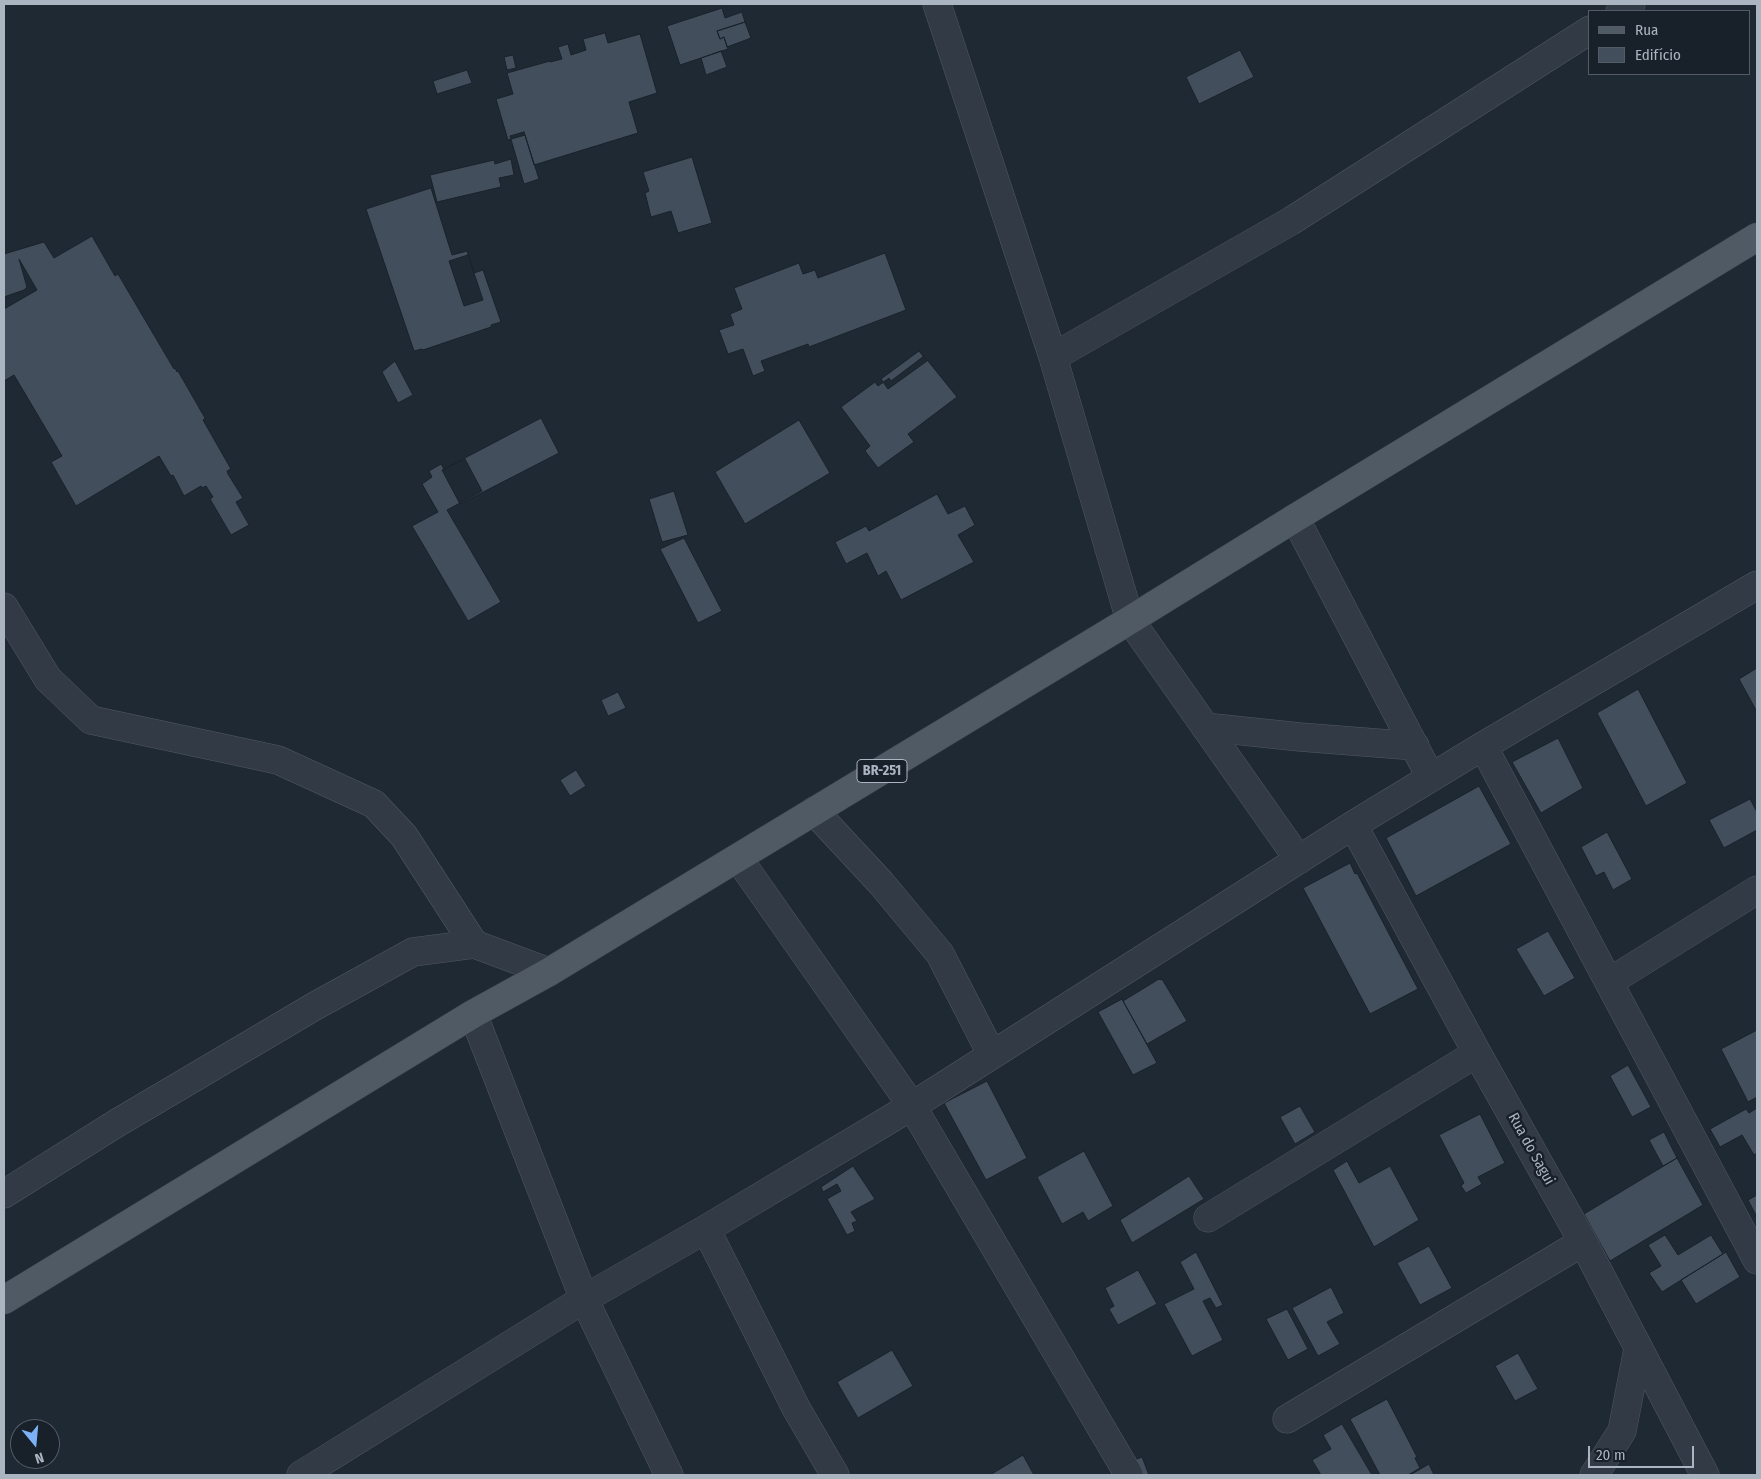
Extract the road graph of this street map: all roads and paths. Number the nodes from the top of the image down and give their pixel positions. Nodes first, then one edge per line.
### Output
1 (937, 4) edge
2 (1588, 31) edge
3 (1757, 237) edge
4 (1053, 357) junction
5 (1295, 518) junction
6 (1757, 585) edge
7 (4, 607) edge
8 (1130, 620) junction
9 (1205, 727) junction
10 (1415, 746) junction
11 (1483, 746) junction
12 (1432, 778) junction
13 (814, 811) junction
14 (1353, 826) junction
15 (738, 858) junction
16 (1299, 860) junction
17 (1757, 890) edge
18 (474, 944) junction
19 (549, 972) junction
20 (1609, 982) junction
21 (473, 1014) junction
22 (992, 1054) junction
23 (1477, 1054) junction
24 (912, 1106) junction
25 (4, 1194) edge
26 (1208, 1218) dead end
27 (706, 1229) junction
28 (1583, 1242) junction
29 (1753, 1245) edge
30 (584, 1299) junction
31 (4, 1300) edge
32 (1638, 1349) junction
33 (1287, 1419) dead end
34 (301, 1475) edge
35 (669, 1475) edge
36 (835, 1475) edge
37 (1129, 1475) edge
38 (1594, 1475) edge
39 (1705, 1475) edge

1 - 4 street
2 - 4 street
3 - 5 main road, BR-251
4 - 8 street
5 - 8 main road, BR-251
5 - 10 street
6 - 11 street
7 - 18 street
8 - 9 street
8 - 13 main road, BR-251
9 - 10 street
9 - 16 street
10 - 12 street
11 - 12 street
11 - 20 street
12 - 14 street
13 - 15 main road, BR-251
13 - 22 street
14 - 16 street
14 - 23 street, Rua do Sagui
15 - 19 main road, BR-251
15 - 24 street
16 - 22 street
17 - 20 street
18 - 19 street
18 - 25 street
19 - 21 main road, BR-251
20 - 29 street
21 - 30 street
21 - 31 main road, BR-251
22 - 24 street
23 - 26 street
23 - 28 street, Rua do Sagui
24 - 27 street
24 - 37 street
27 - 30 street
27 - 36 street
28 - 32 street, Rua do Sagui
28 - 33 street
30 - 34 street
30 - 35 street
32 - 38 street
32 - 39 street, Rua do Sagui

